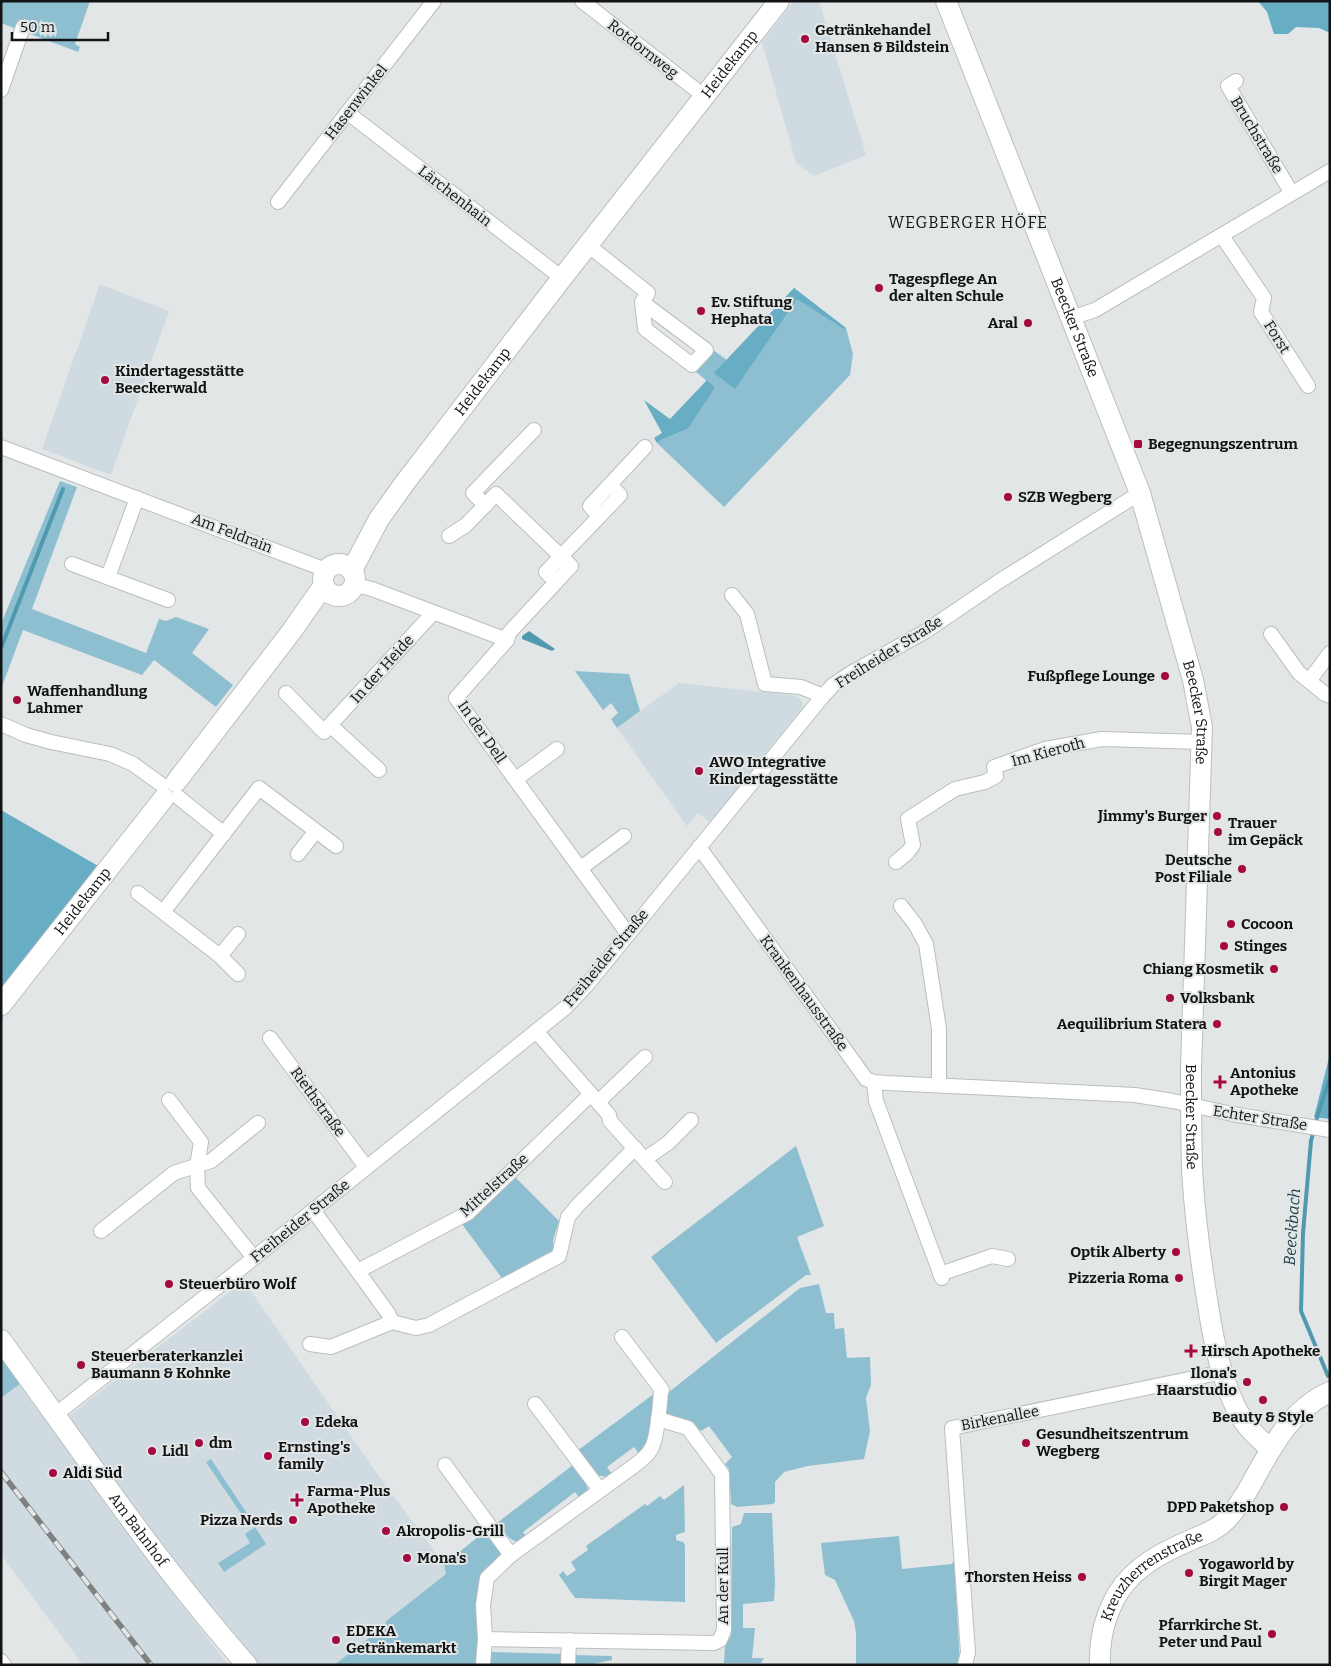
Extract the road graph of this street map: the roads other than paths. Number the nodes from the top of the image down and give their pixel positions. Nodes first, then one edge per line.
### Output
1 (434, 1) edge
2 (582, 1) edge
3 (779, 1) edge
4 (946, 1) edge
5 (23, 27) dead end
6 (1236, 81) dead end
7 (1, 90) edge
8 (704, 96) junction
9 (348, 113) junction
10 (1330, 171) edge
11 (1291, 192) junction
12 (278, 202) dead end
13 (1222, 236) junction
14 (589, 246) junction
15 (562, 278) junction
16 (642, 302) junction
17 (1071, 318) junction
18 (1308, 386) dead end
19 (534, 430) dead end
20 (1, 447) edge
21 (645, 447) dead end
22 (485, 481) junction
23 (1140, 492) junction
24 (496, 494) junction
25 (137, 498) junction
26 (485, 505) junction
27 (449, 536) dead end
28 (561, 556) junction
29 (72, 564) dead end
30 (108, 577) junction
31 (339, 578) junction
32 (732, 595) dead end
33 (168, 600) dead end
34 (433, 612) junction
35 (1271, 634) dead end
36 (507, 640) junction
37 (1330, 653) edge
38 (1309, 681) junction
39 (286, 693) dead end
40 (823, 696) junction
41 (1330, 696) edge
42 (1, 724) edge
43 (330, 725) junction
44 (1202, 742) junction
45 (557, 748) dead end
46 (379, 770) dead end
47 (516, 779) junction
48 (170, 790) junction
49 (315, 832) junction
50 (224, 834) junction
51 (624, 836) dead end
52 (336, 846) dead end
53 (698, 847) junction
54 (298, 854) dead end
55 (896, 862) dead end
56 (580, 868) junction
57 (138, 893) dead end
58 (902, 906) dead end
59 (163, 912) junction
60 (238, 934) dead end
61 (628, 934) junction
62 (220, 956) junction
63 (238, 974) dead end
64 (1, 1005) edge
65 (536, 1031) junction
66 (270, 1038) dead end
67 (645, 1057) dead end
68 (874, 1082) junction
69 (939, 1085) junction
70 (594, 1098) junction
71 (169, 1100) dead end
72 (1190, 1106) junction
73 (691, 1120) dead end
74 (258, 1123) dead end
75 (1319, 1128) edge
76 (635, 1148) junction
77 (645, 1159) junction
78 (198, 1166) junction
79 (366, 1167) junction
80 (665, 1182) dead end
81 (313, 1210) junction
82 (101, 1231) dead end
83 (254, 1258) junction
84 (1008, 1259) dead end
85 (358, 1271) junction
86 (392, 1322) junction
87 (622, 1337) dead end
88 (1, 1340) edge
89 (310, 1344) dead end
90 (1223, 1372) junction
91 (1330, 1392) edge
92 (535, 1404) dead end
93 (55, 1415) junction
94 (658, 1419) junction
95 (1271, 1449) junction
96 (445, 1465) dead end
97 (600, 1490) junction
98 (511, 1555) junction
99 (485, 1639) junction
100 (569, 1640) junction
101 (1, 1661) edge
102 (4, 1665) edge
103 (247, 1665) edge
104 (483, 1665) edge
105 (568, 1665) edge
106 (965, 1665) edge
107 (1100, 1665) edge

1 - 9 street, Hasenwinkel
2 - 8 street, Rotdornweg
3 - 8 street, Heidekamp
4 - 17 street, Beecker Straße
5 - 7 street
6 - 11 street, Bruchstraße
8 - 14 street, Heidekamp
9 - 12 street, Hasenwinkel
9 - 15 street, Lärchenhain
10 - 11 street
11 - 13 street
13 - 17 street
13 - 18 street, Forst
14 - 15 street, Heidekamp
14 - 16 street
15 - 31 street, Heidekamp
16 - 16 street
17 - 23 street, Beecker Straße
19 - 22 street
20 - 25 street, Am Feldrain
21 - 28 street
22 - 24 street
22 - 26 street
23 - 40 street, Freiheider Straße
23 - 44 street, Beecker Straße
24 - 26 street
24 - 28 street
25 - 30 street
25 - 31 street, Am Feldrain
26 - 27 street
28 - 36 street
29 - 30 street
30 - 33 street
31 - 34 street
31 - 48 street, Heidekamp
32 - 40 street
34 - 36 street
34 - 43 street, In der Heide
35 - 38 street
36 - 47 street, In der Dell
37 - 38 street
38 - 41 street
39 - 43 street
40 - 53 street, Freiheider Straße
42 - 48 street
43 - 46 street
44 - 55 street, Im Kieroth
44 - 72 street, Beecker Straße
45 - 47 street, In der Dell
47 - 56 street, In der Dell
48 - 50 street
48 - 64 street, Heidekamp
49 - 50 street
49 - 52 street
49 - 54 street
50 - 59 street
51 - 56 street
53 - 61 street, Freiheider Straße
53 - 68 street, Krankenhausstraße
56 - 61 street, In der Dell
57 - 59 street
58 - 69 street
59 - 62 street
60 - 62 street
61 - 65 street, Freiheider Straße
62 - 63 street
65 - 70 street
65 - 79 street, Freiheider Straße
66 - 79 street, Riethstraße
67 - 70 street, Mittelstraße
68 - 69 street
68 - 84 street
69 - 72 street
70 - 76 street
70 - 85 street, Mittelstraße
71 - 78 street
72 - 75 street, Echter Straße
72 - 90 street, Beecker Straße
73 - 77 street
74 - 78 street
76 - 77 street
76 - 86 street
77 - 80 street
78 - 82 street
78 - 83 street
79 - 81 street, Freiheider Straße
81 - 83 street, Freiheider Straße
81 - 85 street
83 - 93 street, Freiheider Straße
85 - 86 street
86 - 89 street
87 - 94 street
88 - 93 street, Am Bahnhof
90 - 95 street, Beecker Straße
90 - 106 street, Birkenallee
91 - 95 street, Kreuzherrenstraße
92 - 97 street
93 - 103 street, Am Bahnhof
94 - 97 street
94 - 100 street, An der Kull
95 - 107 street, Kreuzherrenstraße
96 - 98 street
97 - 98 street
98 - 99 street
99 - 100 street, An der Kull
99 - 104 street
100 - 105 street
101 - 102 street

